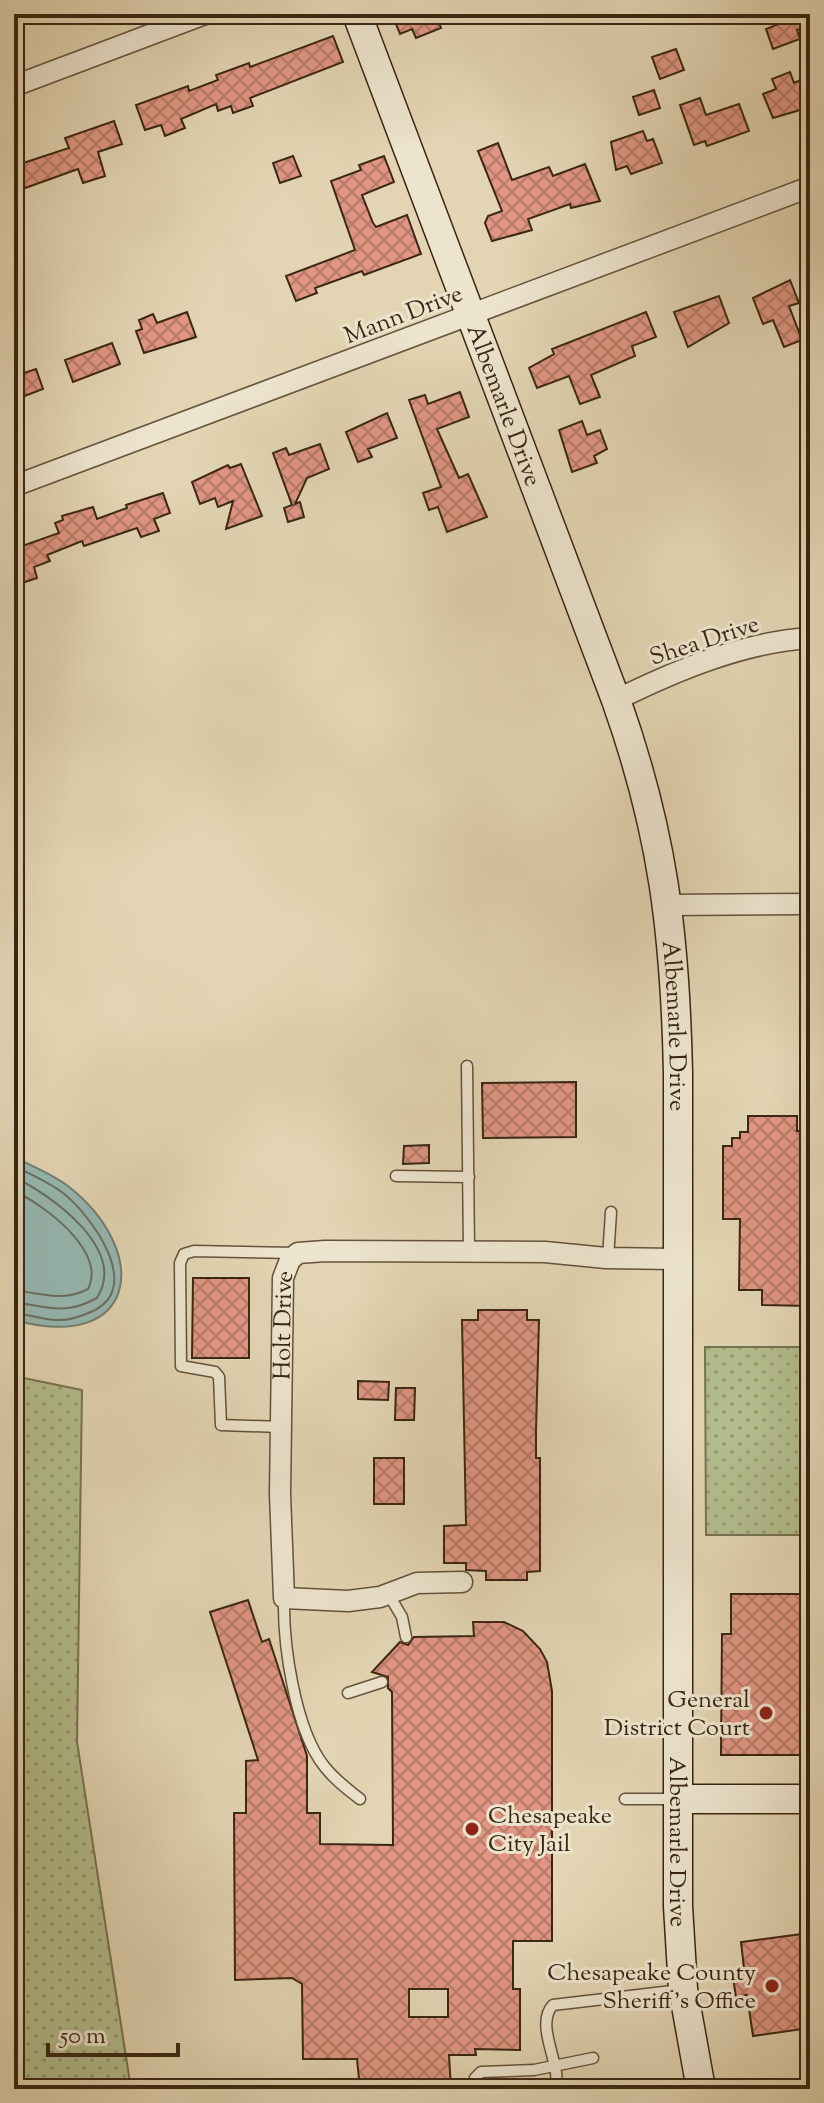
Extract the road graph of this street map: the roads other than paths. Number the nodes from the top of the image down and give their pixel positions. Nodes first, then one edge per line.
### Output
1 (205, 14) edge
2 (357, 14) edge
3 (14, 86) edge
4 (810, 187) edge
5 (471, 315) junction
6 (14, 486) edge
7 (810, 638) edge
8 (616, 700) junction
9 (810, 904) edge
10 (669, 905) junction
11 (467, 1066) dead end
12 (396, 1176) dead end
13 (469, 1177) junction
14 (611, 1212) dead end
15 (469, 1251) junction
16 (298, 1253) junction
17 (608, 1258) junction
18 (675, 1259) junction
19 (280, 1427) junction
20 (462, 1582) dead end
21 (389, 1595) junction
22 (284, 1598) junction
23 (406, 1637) dead end
24 (382, 1682) dead end
25 (348, 1693) dead end
26 (360, 1799) dead end
27 (625, 1799) dead end
28 (677, 1799) junction
29 (810, 1799) edge
30 (683, 1989) junction
31 (593, 2058) dead end
32 (553, 2066) junction
33 (475, 2089) edge
34 (554, 2089) edge
35 (701, 2089) edge

1 - 3 street
2 - 5 street, Albemarle Drive
4 - 5 street, Mann Drive
5 - 6 street, Mann Drive
5 - 8 street, Albemarle Drive
7 - 8 street, Shea Drive
8 - 10 street, Albemarle Drive
9 - 10 street
10 - 18 street, Albemarle Drive
11 - 13 lane
12 - 13 lane
13 - 15 lane
14 - 17 lane
15 - 16 street, Holt Drive
15 - 17 street, Holt Drive
16 - 19 street, Holt Drive
16 - 19 lane
17 - 18 street, Holt Drive
18 - 28 street, Albemarle Drive
19 - 22 street, Holt Drive
20 - 21 street
21 - 22 street
21 - 23 lane
22 - 26 lane
24 - 25 lane
27 - 28 lane
28 - 29 street
28 - 30 street, Albemarle Drive
30 - 32 lane
30 - 35 street, Albemarle Drive
31 - 32 lane
32 - 33 lane
32 - 34 lane

